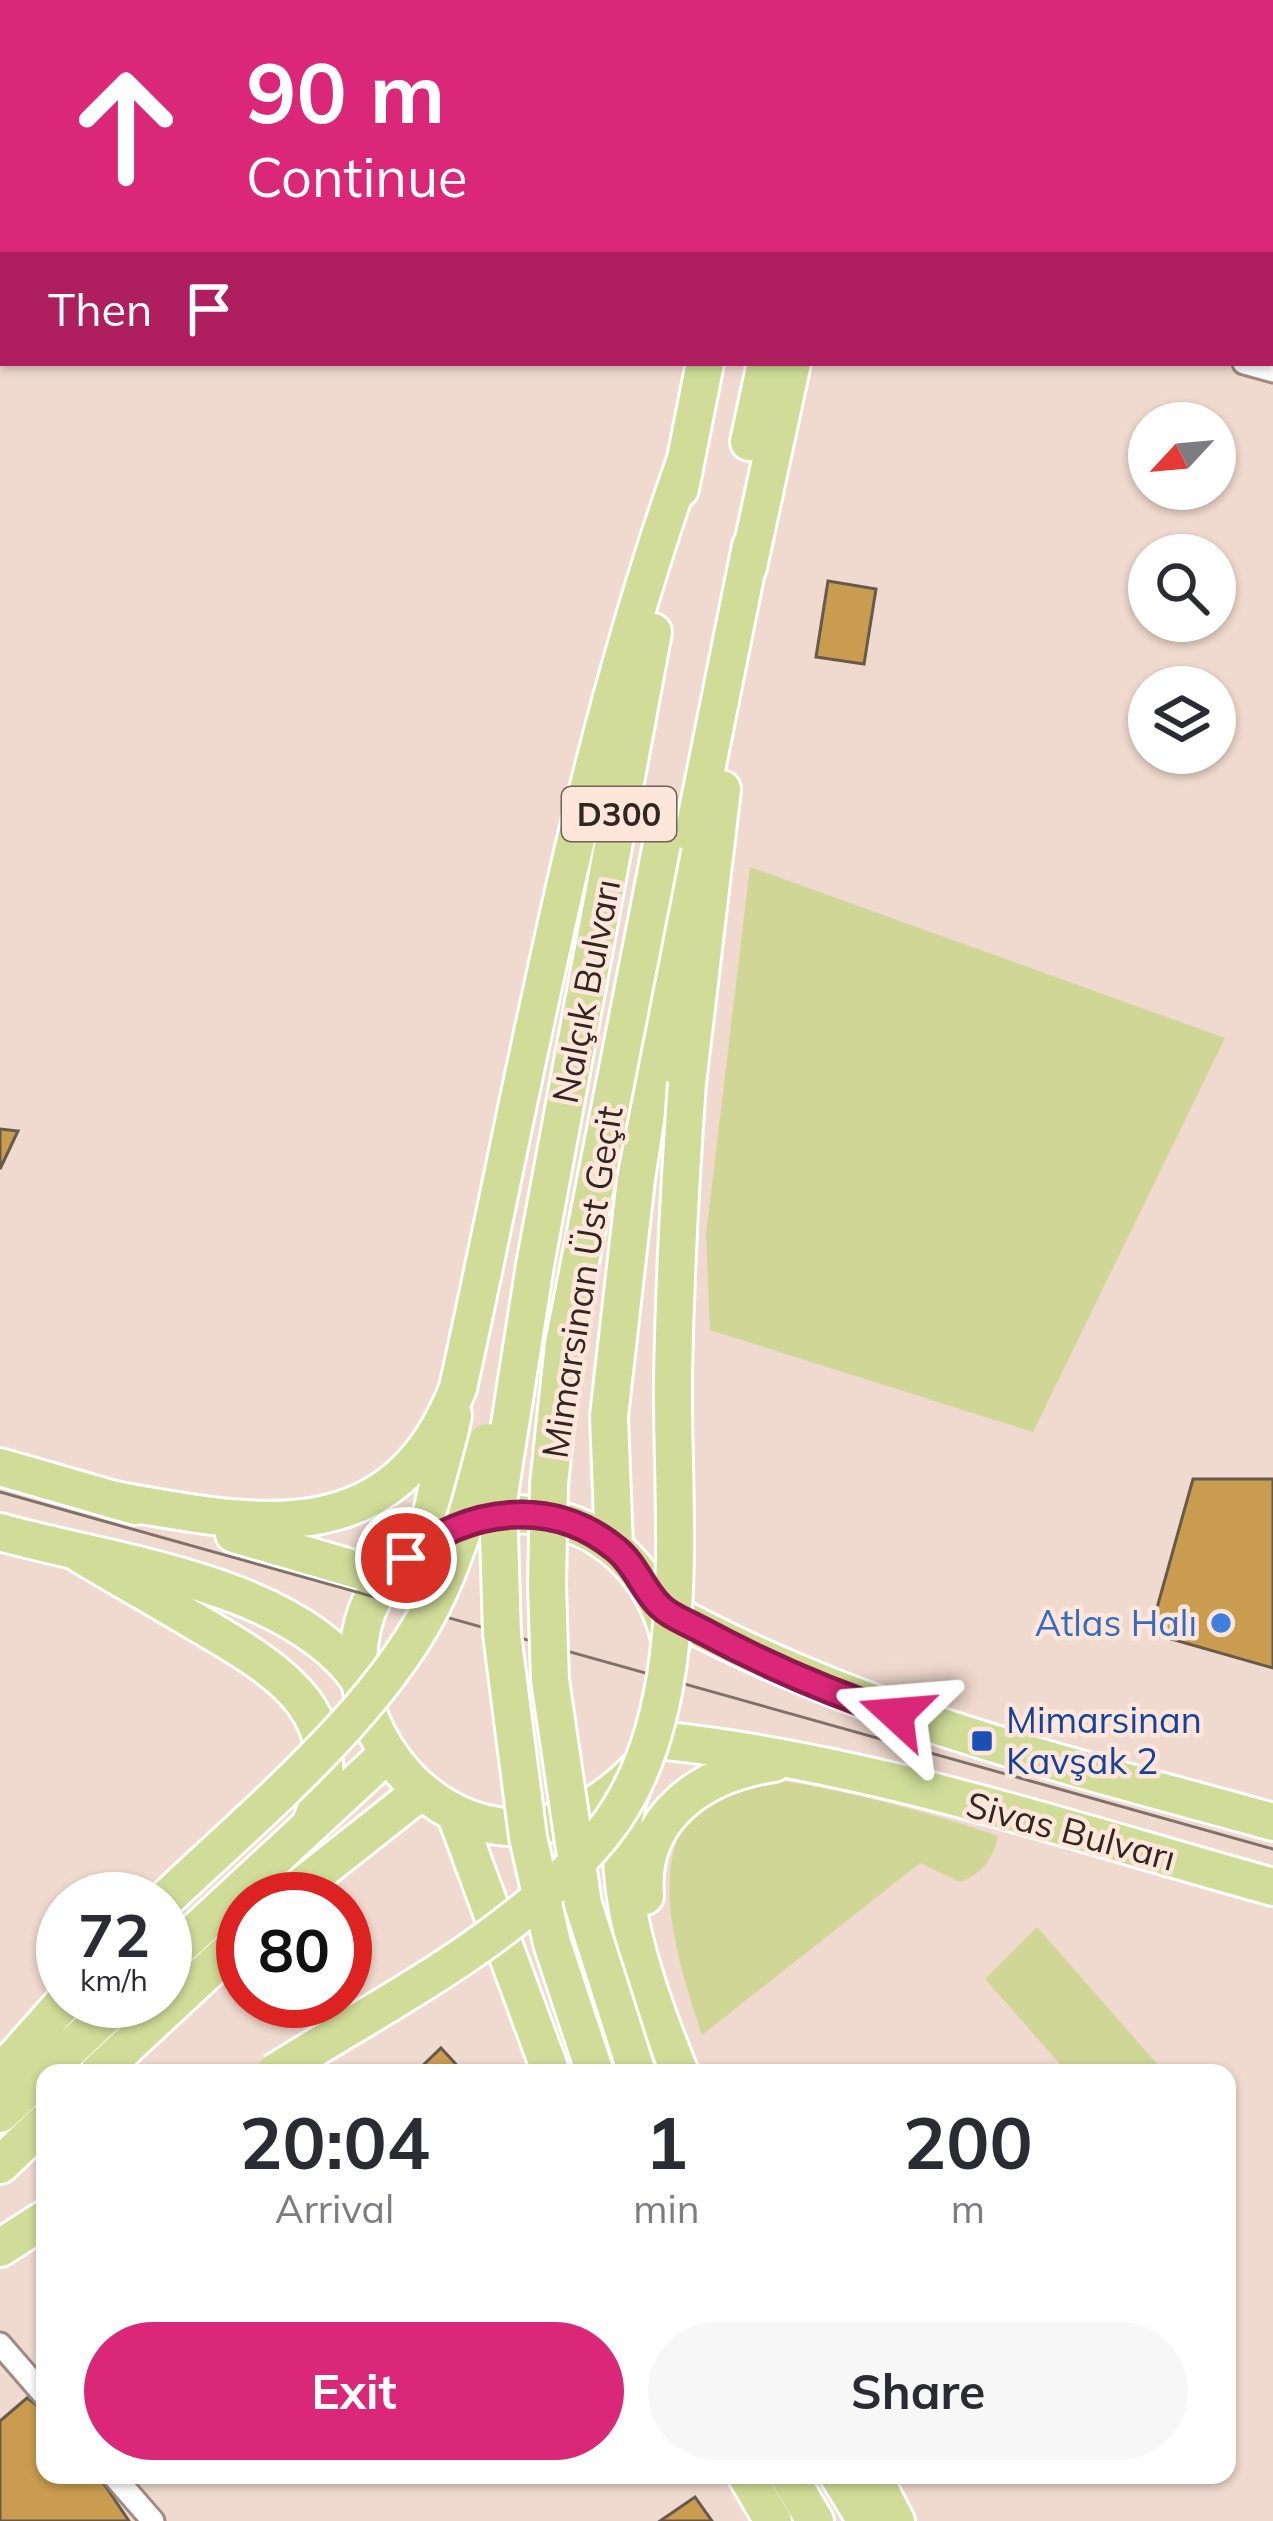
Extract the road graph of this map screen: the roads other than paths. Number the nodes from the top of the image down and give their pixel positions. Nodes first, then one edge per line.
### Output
1 (704, 366) edge
2 (765, 366) edge
3 (791, 366) edge
4 (685, 465) junction
5 (751, 546) junction
6 (662, 844) joint
7 (535, 1264) junction
8 (458, 1388) junction
9 (0, 1467) edge
10 (114, 1499) junction
11 (0, 1532) edge
12 (426, 1541) junction
13 (614, 1547) junction
14 (80, 1554) junction
15 (388, 1579) junction
16 (659, 1606) junction
17 (360, 1682) junction
18 (648, 1754) junction
19 (385, 1756) junction
20 (807, 1761) junction
21 (419, 1793) junction
22 (456, 1815) junction
23 (1273, 1822) edge
24 (310, 1826) junction
25 (319, 1872) edge
26 (192, 1873) edge
27 (1273, 1887) edge
28 (192, 1935) edge
29 (216, 1963) edge
30 (656, 2013) junction
31 (39, 2028) edge
32 (93, 2028) edge
33 (54, 2064) edge
34 (108, 2064) edge
35 (288, 2064) edge
36 (548, 2064) edge
37 (592, 2064) edge
38 (634, 2064) edge
39 (676, 2064) edge
40 (0, 2074) edge
41 (36, 2081) edge
42 (0, 2114) edge
43 (36, 2130) edge
44 (0, 2164) edge
45 (36, 2225) edge
46 (0, 2248) edge
47 (0, 2344) edge
48 (36, 2386) edge
49 (121, 2484) edge
50 (751, 2484) edge
51 (793, 2484) edge
52 (843, 2484) edge
53 (877, 2484) edge
54 (153, 2521) edge
55 (773, 2521) edge
56 (815, 2521) edge
57 (866, 2521) edge
58 (896, 2521) edge

1 - 4 highway, Nalçık Bulvarı / D300
2 - 6 highway, Nalçık Bulvarı / D300
3 - 5 highway
4 - 7 highway, Nalçık Bulvarı / D300
4 - 8 highway
5 - 13 highway
5 - 35 highway, bridge
6 - 38 highway, Mimarsinan Üst Geçit, bridge
7 - 26 highway, D300, bridge
7 - 37 highway, Mimarsinan Üst Geçit, bridge
8 - 10 highway
8 - 12 highway
9 - 10 highway
10 - 15 highway
11 - 14 highway
12 - 13 highway
12 - 15 highway
13 - 16 highway
14 - 17 highway
14 - 24 highway
15 - 17 highway
16 - 18 highway
16 - 23 highway, Sivas Bulvarı
17 - 19 highway
18 - 20 highway, Sivas Bulvarı
18 - 22 highway
18 - 30 highway
19 - 21 highway
19 - 24 highway
20 - 27 highway, Sivas Bulvarı
20 - 30 highway
21 - 22 highway
21 - 25 highway
22 - 36 highway
24 - 28 highway
29 - 34 highway
30 - 39 highway
31 - 40 highway
32 - 33 highway
41 - 42 highway
43 - 44 highway
45 - 46 highway
47 - 48 street
49 - 54 street
50 - 55 highway
51 - 56 highway
52 - 57 highway
53 - 58 highway

